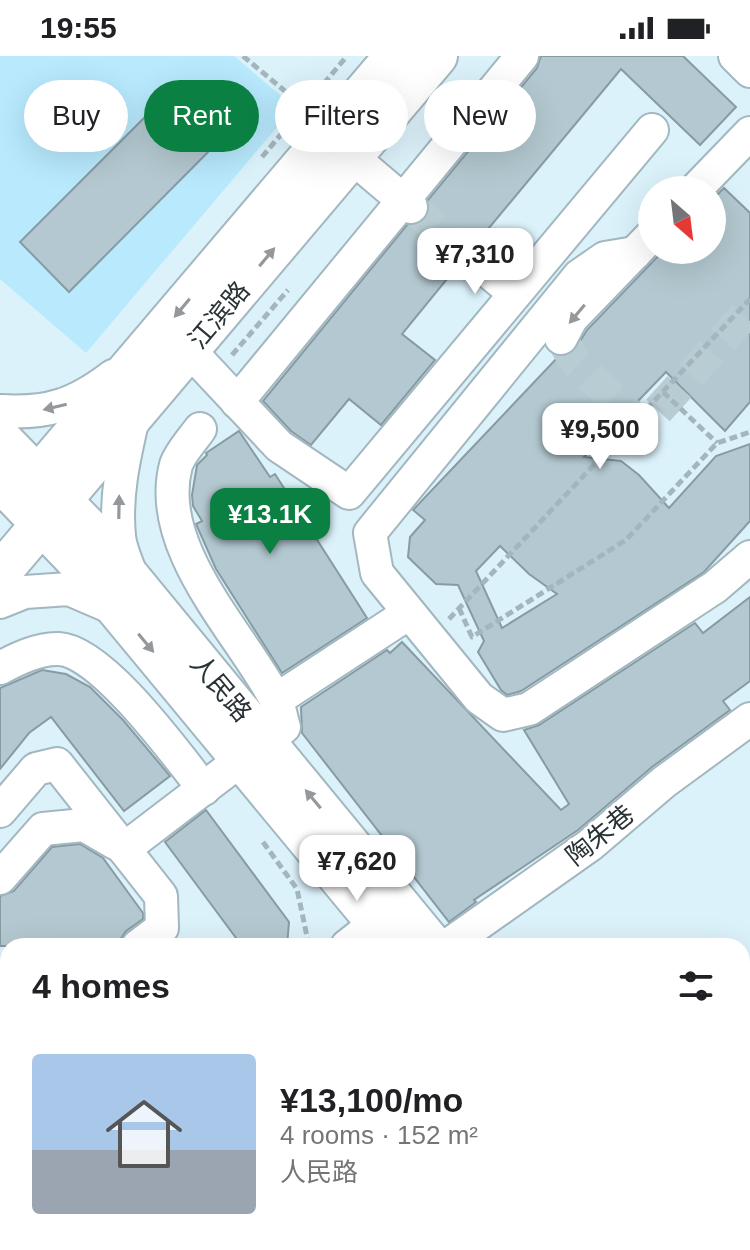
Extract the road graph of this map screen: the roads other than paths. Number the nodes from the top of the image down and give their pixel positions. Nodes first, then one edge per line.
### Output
1 (395, 56) edge
2 (437, 56) edge
3 (522, 56) edge
4 (735, 56) edge
5 (750, 71) edge
6 (652, 130) dead end
7 (750, 133) edge
8 (352, 157) junction
9 (709, 176) edge
10 (407, 203) junction
11 (638, 246) edge
12 (638, 250) edge
13 (471, 257) tunnel mouth
14 (514, 293) junction
15 (561, 338) dead end
16 (189, 350) junction
17 (145, 352) junction
18 (237, 402) junction
19 (0, 411) edge
20 (134, 414) junction
21 (200, 429) dead end
22 (0, 438) edge
23 (26, 500) edge
24 (750, 557) edge
25 (0, 573) edge
26 (126, 597) junction
27 (0, 602) edge
28 (409, 613) junction
29 (0, 668) edge
30 (276, 700) junction
31 (750, 719) edge
32 (253, 750) junction
33 (204, 789) junction
34 (0, 811) edge
35 (124, 849) junction
36 (0, 878) edge
37 (380, 930) edge
38 (149, 938) edge
39 (406, 938) edge
40 (458, 938) edge

1 -> 17 main road, 江滨路
2 - 8 main road, 江滨路
3 - 10 street
4 - 5 street
6 - 14 street
7 - 9 street
8 - 10 street
16 -> 8 main road, 江滨路
10 - 18 street
11 - 28 street
12 -> 15 street
13 - 14 street
14 - 18 street
16 - 18 street
16 - 20 main road, 江滨路
17 -> 19 street
17 - 23 main road, 江滨路
20 - 23 main road, 江滨路
26 -> 20 street
21 - 30 street
22 - 23 main road, 人民路
23 - 25 main road, 江滨路
23 - 26 main road, 人民路
24 - 28 street
26 - 27 street
26 - 32 main road, 人民路
28 - 30 street
29 - 33 street
30 - 32 street
31 - 40 street, 陶朱巷
32 - 33 street
32 - 37 main road, 人民路
33 - 35 street
34 - 35 street
35 - 36 street
35 - 38 street
37 - 39 main road, 人民路

